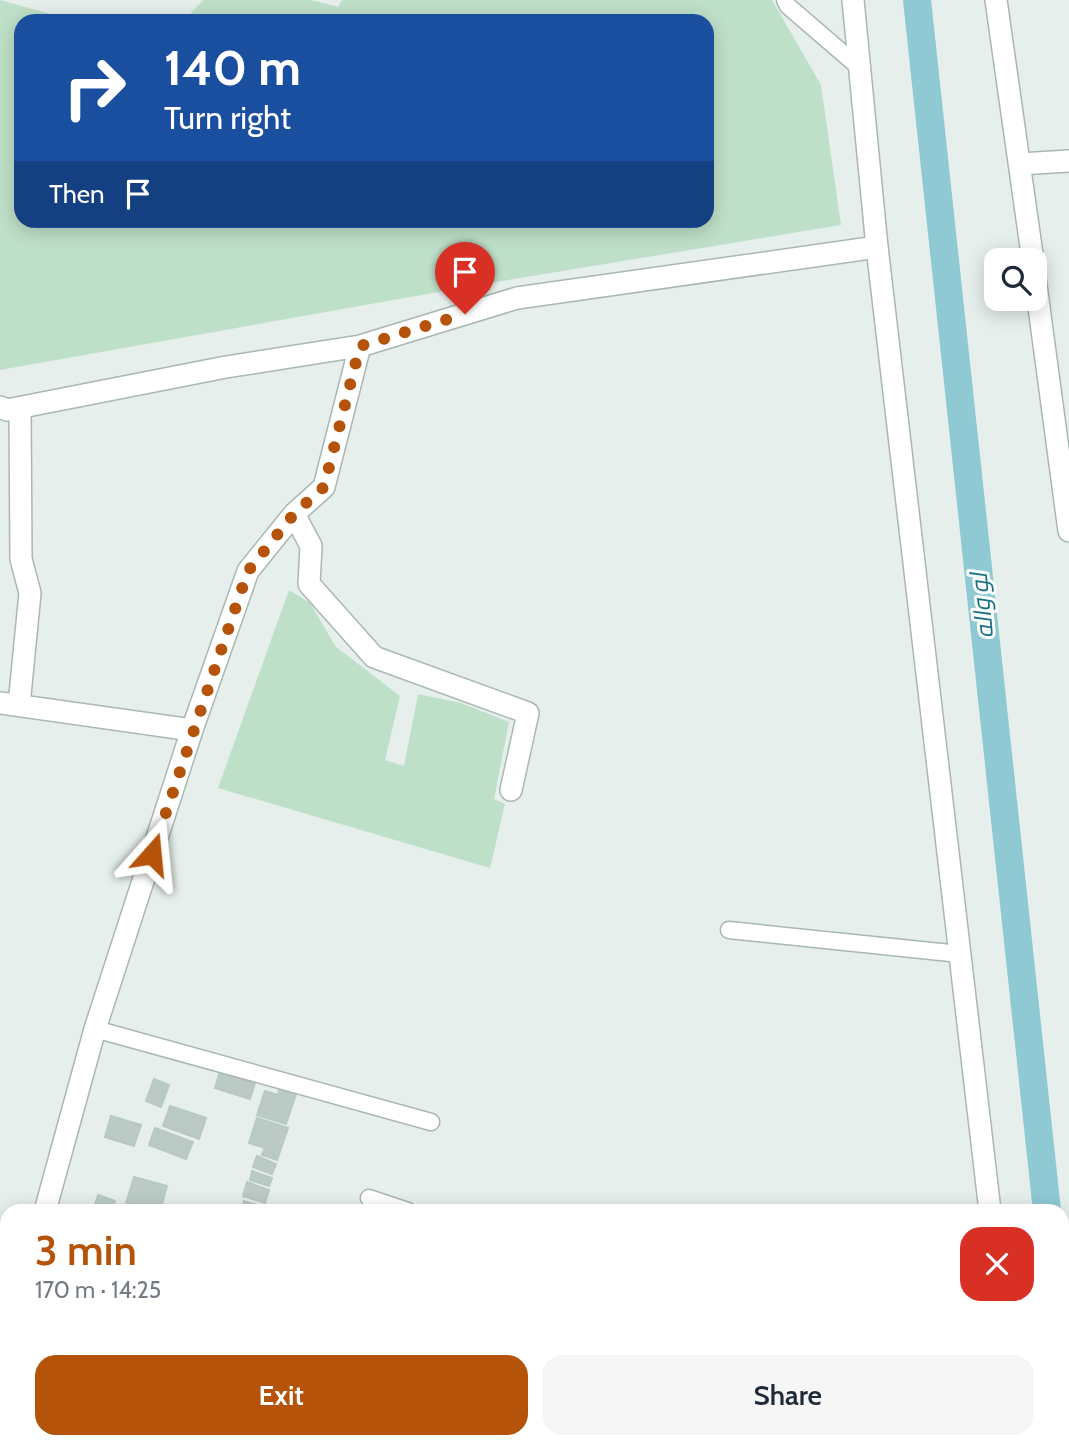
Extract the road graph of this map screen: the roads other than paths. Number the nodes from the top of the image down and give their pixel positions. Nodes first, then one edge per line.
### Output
1 (785, 0) edge
2 (853, 0) edge
3 (996, 0) edge
4 (860, 68) junction
5 (1069, 161) edge
6 (1020, 164) junction
7 (877, 247) junction
8 (1031, 248) edge
9 (1041, 311) edge
10 (360, 346) junction
11 (10, 407) edge
12 (1063, 439) edge
13 (294, 514) junction
14 (1069, 531) edge
15 (10, 704) edge
16 (192, 730) junction
17 (511, 790) dead end
18 (729, 930) dead end
19 (960, 954) junction
20 (95, 1029) junction
21 (430, 1122) dead end
22 (369, 1198) dead end
23 (47, 1204) edge
24 (387, 1204) edge
25 (989, 1204) edge

1 - 4 lane
2 - 4 street
3 - 6 street
4 - 7 street
5 - 6 street
6 - 8 street
7 - 10 street
7 - 19 street
9 - 12 street
10 - 11 street
10 - 13 street
11 - 15 street
12 - 14 street
13 - 16 street
13 - 17 street
15 - 16 street
16 - 20 street
18 - 19 lane
19 - 25 street
20 - 21 lane
20 - 23 street
22 - 24 lane

